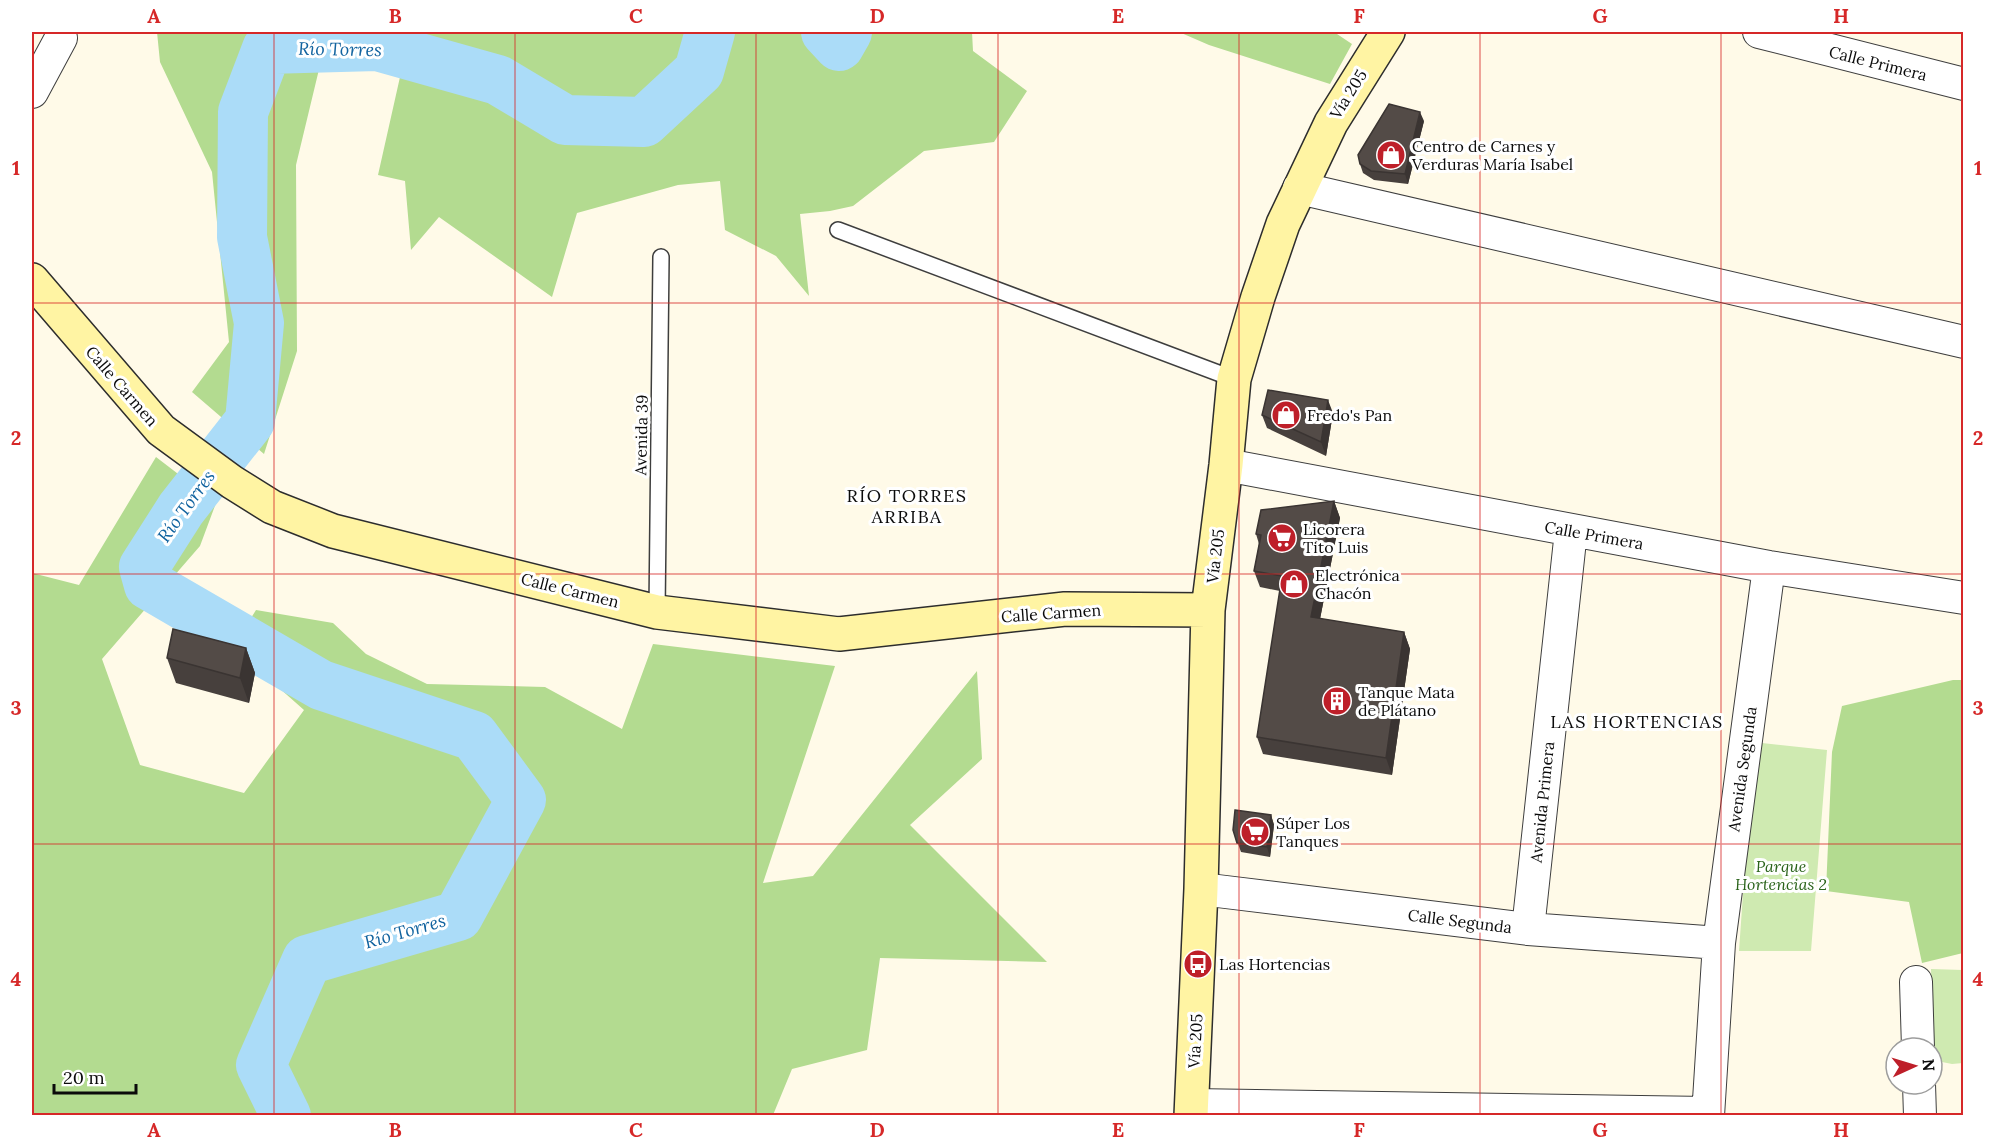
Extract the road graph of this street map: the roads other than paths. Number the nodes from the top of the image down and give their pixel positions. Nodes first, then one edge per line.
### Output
1 (1388, 32) edge
2 (1759, 32) edge
3 (61, 38) dead end
4 (1963, 83) edge
5 (32, 92) edge
6 (1299, 188) junction
7 (838, 230) dead end
8 (661, 257) dead end
9 (32, 280) edge
10 (1964, 342) edge
11 (1234, 379) junction
12 (1226, 465) junction
13 (1571, 531) junction
14 (1769, 567) junction
15 (1964, 598) edge
16 (1208, 610) junction
17 (657, 612) junction
18 (1201, 890) junction
19 (1528, 929) junction
20 (1719, 943) junction
21 (1916, 982) dead end
22 (1918, 1036) edge
23 (1919, 1096) edge
24 (1191, 1110) edge
25 (1708, 1114) edge
26 (1920, 1116) edge

1 - 6 street, Vía 205
2 - 4 street, Calle Primera
3 - 5 street
6 - 10 street
6 - 11 street, Vía 205
7 - 11 lane
8 - 17 lane, Avenida 39
9 - 17 street, Calle Carmen
11 - 12 street, Vía 205
12 - 13 street, Calle Primera
12 - 16 street, Vía 205
13 - 14 street, Calle Primera
13 - 19 street, Avenida Primera
14 - 15 street, Calle Primera
14 - 20 street, Avenida Segunda
16 - 17 street, Calle Carmen
16 - 18 street, Vía 205
18 - 19 street, Calle Segunda
18 - 24 street, Vía 205
19 - 20 street, Calle Segunda
20 - 25 street, Avenida Segunda
21 - 22 street
23 - 26 street
24 - 25 street

